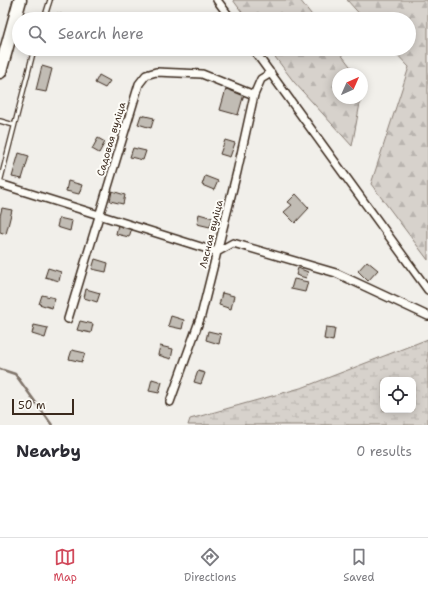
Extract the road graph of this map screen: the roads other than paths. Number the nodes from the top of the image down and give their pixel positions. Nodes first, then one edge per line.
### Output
1 (20, 0) edge
2 (50, 0) edge
3 (217, 0) edge
4 (17, 12) edge
5 (46, 12) edge
6 (226, 12) edge
7 (12, 29) edge
8 (32, 56) edge
9 (258, 56) edge
10 (0, 72) edge
11 (270, 73) junction
12 (254, 95) junction
13 (0, 121) edge
14 (14, 125) junction
15 (0, 183) edge
16 (98, 215) junction
17 (217, 252) junction
18 (428, 290) edge
19 (428, 316) edge
20 (68, 319) dead end
21 (170, 402) dead end

1 - 4 main road
2 - 5 lane
3 - 6 street
7 - 10 main road
8 - 14 lane
9 - 11 street
11 - 12 street, Лясная вуліца
11 - 18 street
12 - 16 street, Садовая вуліца
12 - 17 street, Лясная вуліца
13 - 14 lane
14 - 15 lane
15 - 16 street
16 - 17 street
16 - 20 street, Садовая вуліца
17 - 19 street
17 - 21 street, Лясная вуліца

